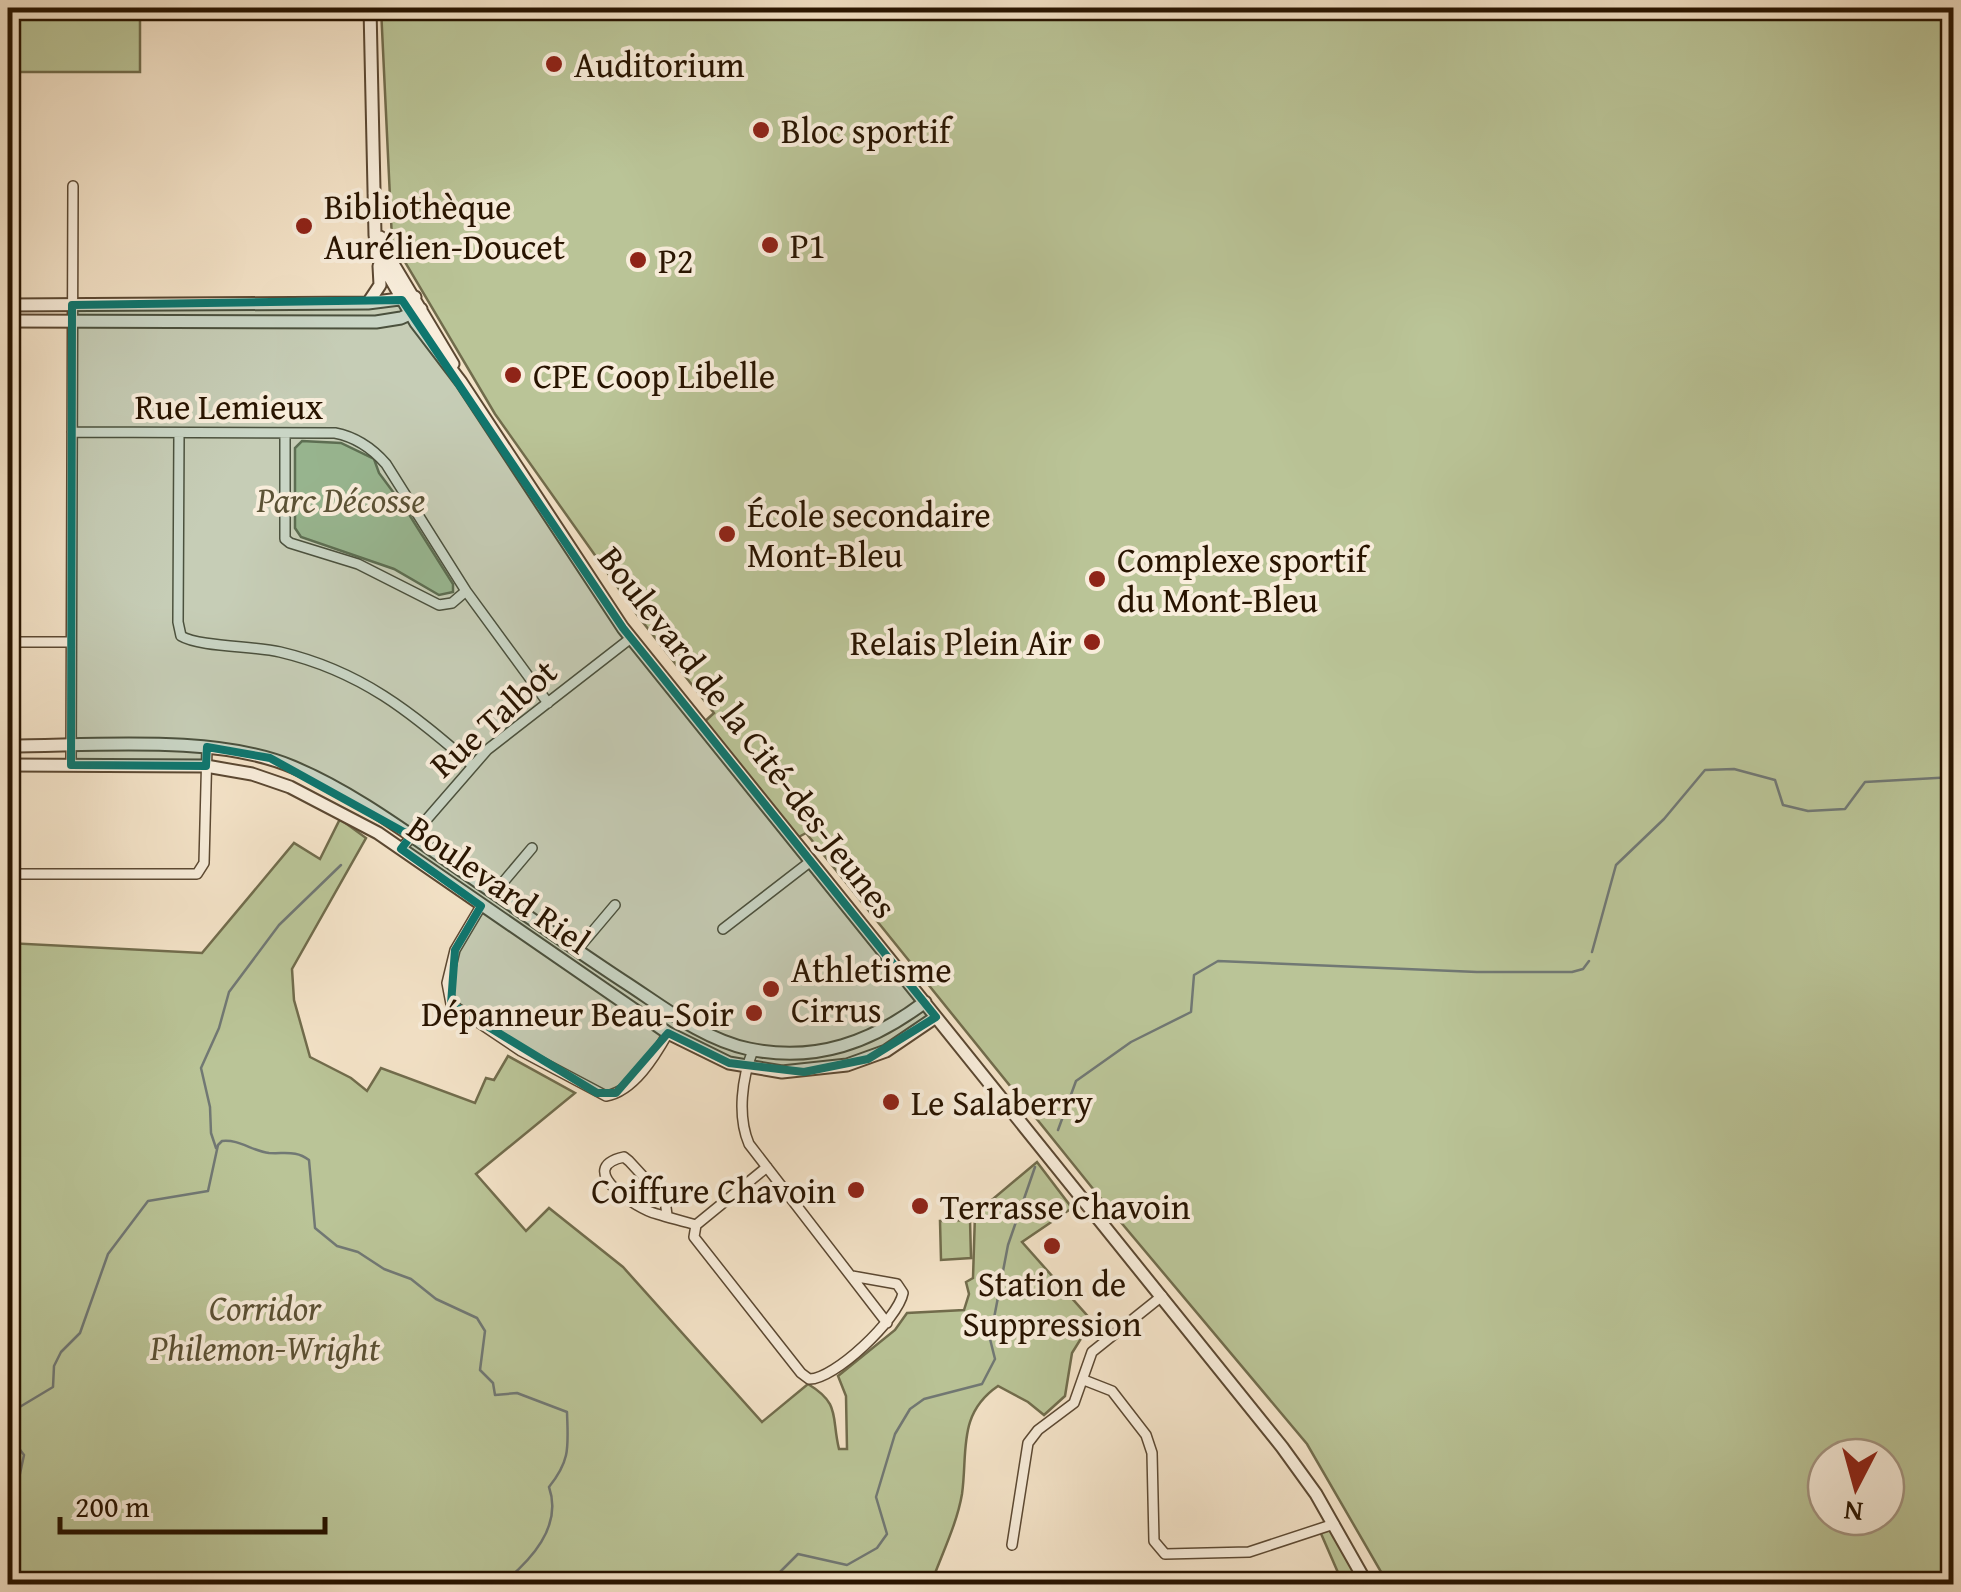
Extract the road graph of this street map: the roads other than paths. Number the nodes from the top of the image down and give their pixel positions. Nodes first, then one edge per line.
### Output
1 (370, 8) edge
2 (72, 186) dead end
3 (374, 218) junction
4 (378, 257) junction
5 (368, 303) junction
6 (8, 305) edge
7 (72, 305) junction
8 (412, 305) junction
9 (8, 321) edge
10 (71, 321) junction
11 (72, 432) junction
12 (179, 432) junction
13 (285, 433) junction
14 (466, 591) junction
15 (631, 638) junction
16 (8, 642) edge
17 (71, 642) junction
18 (548, 703) junction
19 (8, 746) edge
20 (71, 746) junction
21 (206, 747) junction
22 (8, 765) edge
23 (72, 765) junction
24 (472, 765) junction
25 (206, 766) junction
26 (412, 836) junction
27 (532, 848) dead end
28 (401, 849) junction
29 (812, 861) junction
30 (8, 874) edge
31 (494, 893) junction
32 (616, 905) dead end
33 (482, 906) junction
34 (723, 929) dead end
35 (577, 950) junction
36 (925, 1002) junction
37 (936, 1017) junction
38 (668, 1034) junction
39 (753, 1050) junction
40 (746, 1068) junction
41 (768, 1167) junction
42 (667, 1216) junction
43 (696, 1225) junction
44 (852, 1276) junction
45 (1162, 1296) junction
46 (887, 1323) junction
47 (1084, 1380) junction
48 (1334, 1524) junction
49 (1012, 1546) dead end
50 (1366, 1584) edge

1 - 3 street, Boulevard de la Cité-des-Jeunes
2 - 7 street
3 - 4 street, Boulevard de la Cité-des-Jeunes
3 - 8 street, Boulevard de la Cité-des-Jeunes
4 - 5 street
4 - 8 street, Boulevard de la Cité-des-Jeunes
5 - 7 street
5 - 8 street
6 - 7 street
7 - 10 street
8 - 10 street
8 - 15 street, Boulevard de la Cité-des-Jeunes
9 - 10 street
10 - 11 street
11 - 12 street, Rue Lemieux
11 - 17 street
12 - 13 street, Rue Lemieux
12 - 24 street
13 - 14 street, Rue Lemieux
13 - 14 street
14 - 18 street, Rue Lemieux
15 - 18 street, Rue Talbot
15 - 29 street, Boulevard de la Cité-des-Jeunes
16 - 17 street
17 - 20 street
18 - 24 street, Rue Talbot
19 - 20 street, Boulevard Riel
20 - 21 street, Boulevard Riel
20 - 23 street
21 - 25 street
21 - 26 street, Boulevard Riel
22 - 23 street, Boulevard Riel
23 - 25 street, Boulevard Riel
24 - 26 street, Rue Talbot
25 - 28 street, Boulevard Riel
25 - 30 street
26 - 28 street, Rue Talbot
26 - 31 street, Boulevard Riel
27 - 31 street
28 - 33 street, Boulevard Riel
29 - 34 street
29 - 36 street, Boulevard de la Cité-des-Jeunes
31 - 35 street, Boulevard Riel
32 - 35 street
33 - 38 street, Boulevard Riel
33 - 38 street
35 - 39 street, Boulevard Riel
36 - 37 street, Boulevard de la Cité-des-Jeunes
36 - 39 street, Boulevard Riel
37 - 40 street, Boulevard Riel
37 - 45 street, Boulevard de la Cité-des-Jeunes
38 - 40 street, Boulevard Riel
39 - 40 street
40 - 41 street
41 - 43 street
41 - 44 street
42 - 42 street
42 - 43 street
43 - 46 street
44 - 46 street
44 - 46 street
45 - 47 street
45 - 48 street, Boulevard de la Cité-des-Jeunes
47 - 48 street
47 - 49 street
48 - 50 street, Boulevard de la Cité-des-Jeunes

